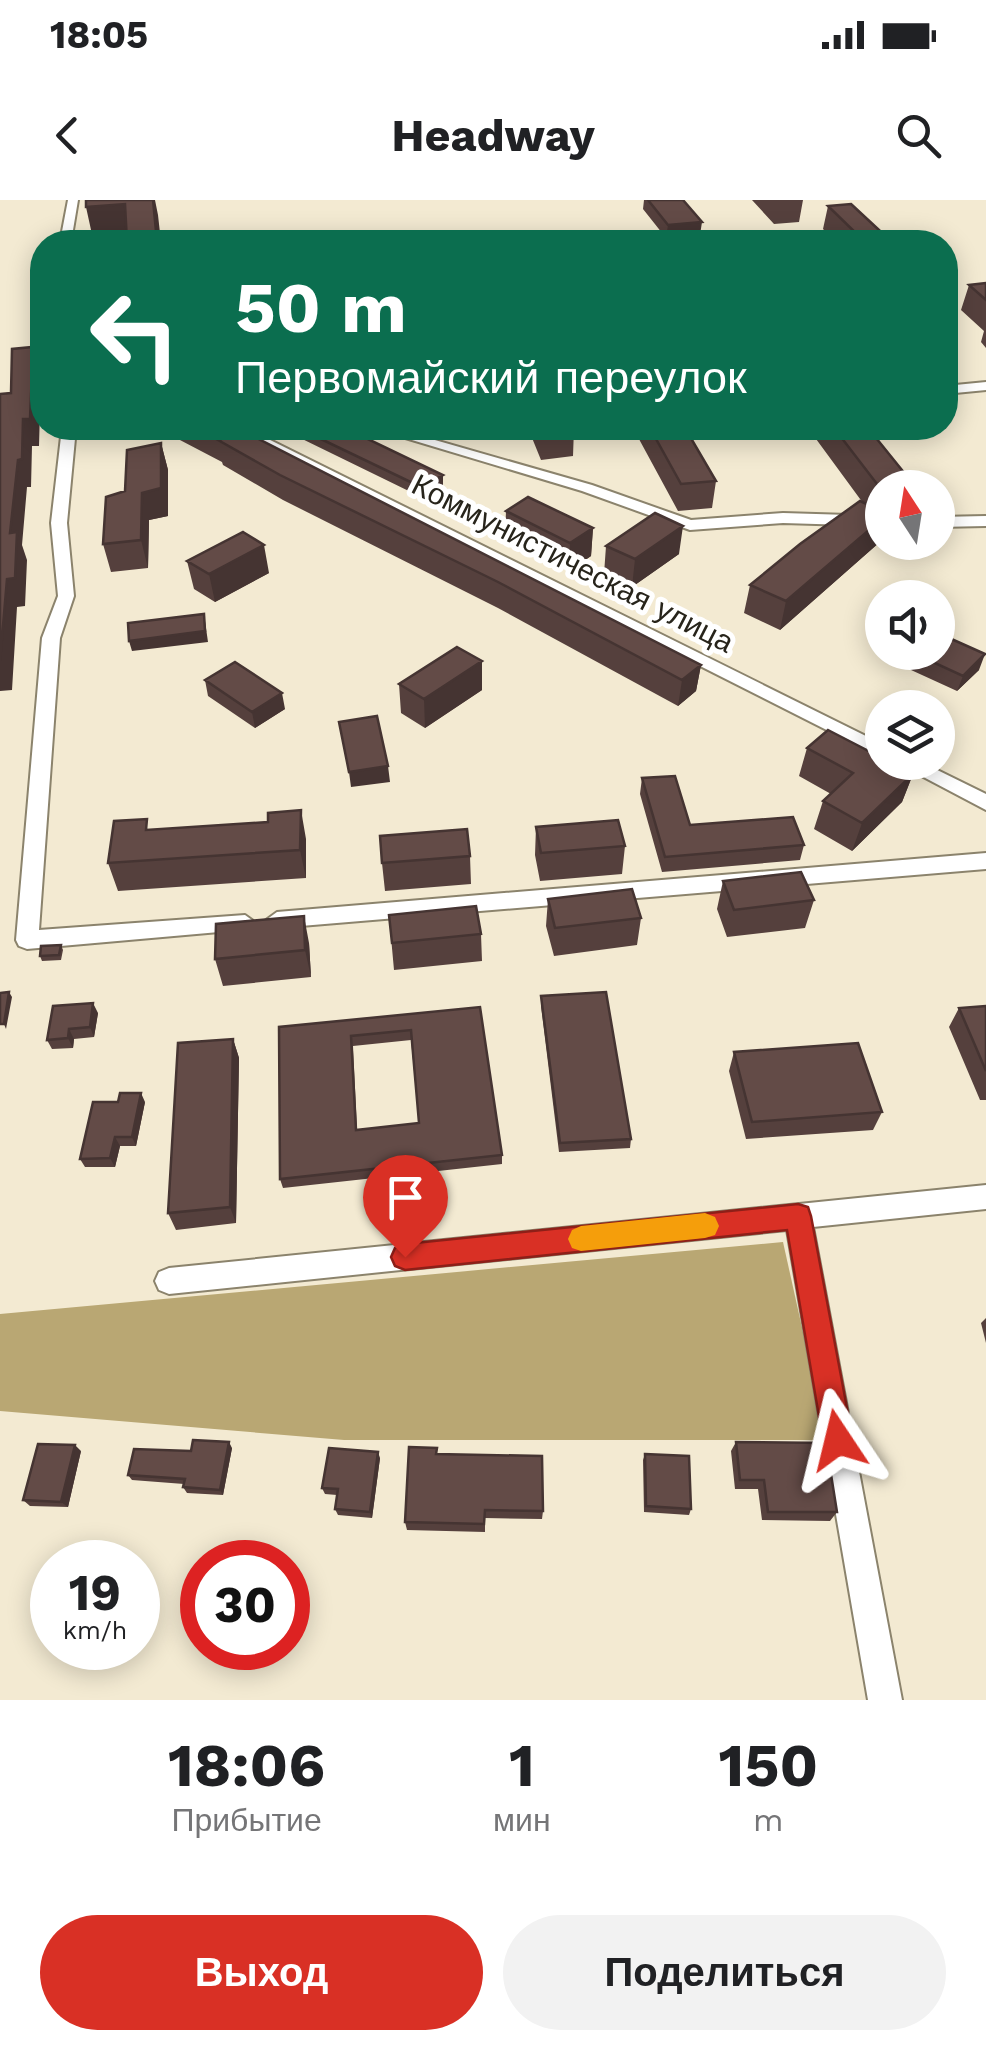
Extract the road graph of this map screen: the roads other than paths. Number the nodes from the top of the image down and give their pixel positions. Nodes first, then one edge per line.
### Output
1 (73, 200) edge
2 (67, 230) edge
3 (986, 386) edge
4 (958, 389) edge
5 (67, 440) edge
6 (270, 440) edge
7 (421, 440) edge
8 (865, 520) edge
9 (986, 521) edge
10 (955, 522) edge
11 (865, 743) edge
12 (939, 780) edge
13 (986, 804) edge
14 (986, 861) edge
15 (986, 1197) edge
16 (798, 1216) junction
17 (169, 1282) dead end
18 (886, 1700) edge

1 - 2 street
3 - 4 street
5 - 14 street
6 - 11 street, Коммунистическая улица
7 - 8 street
9 - 10 street
12 - 13 street
15 - 16 street
16 - 17 street
16 - 18 street

